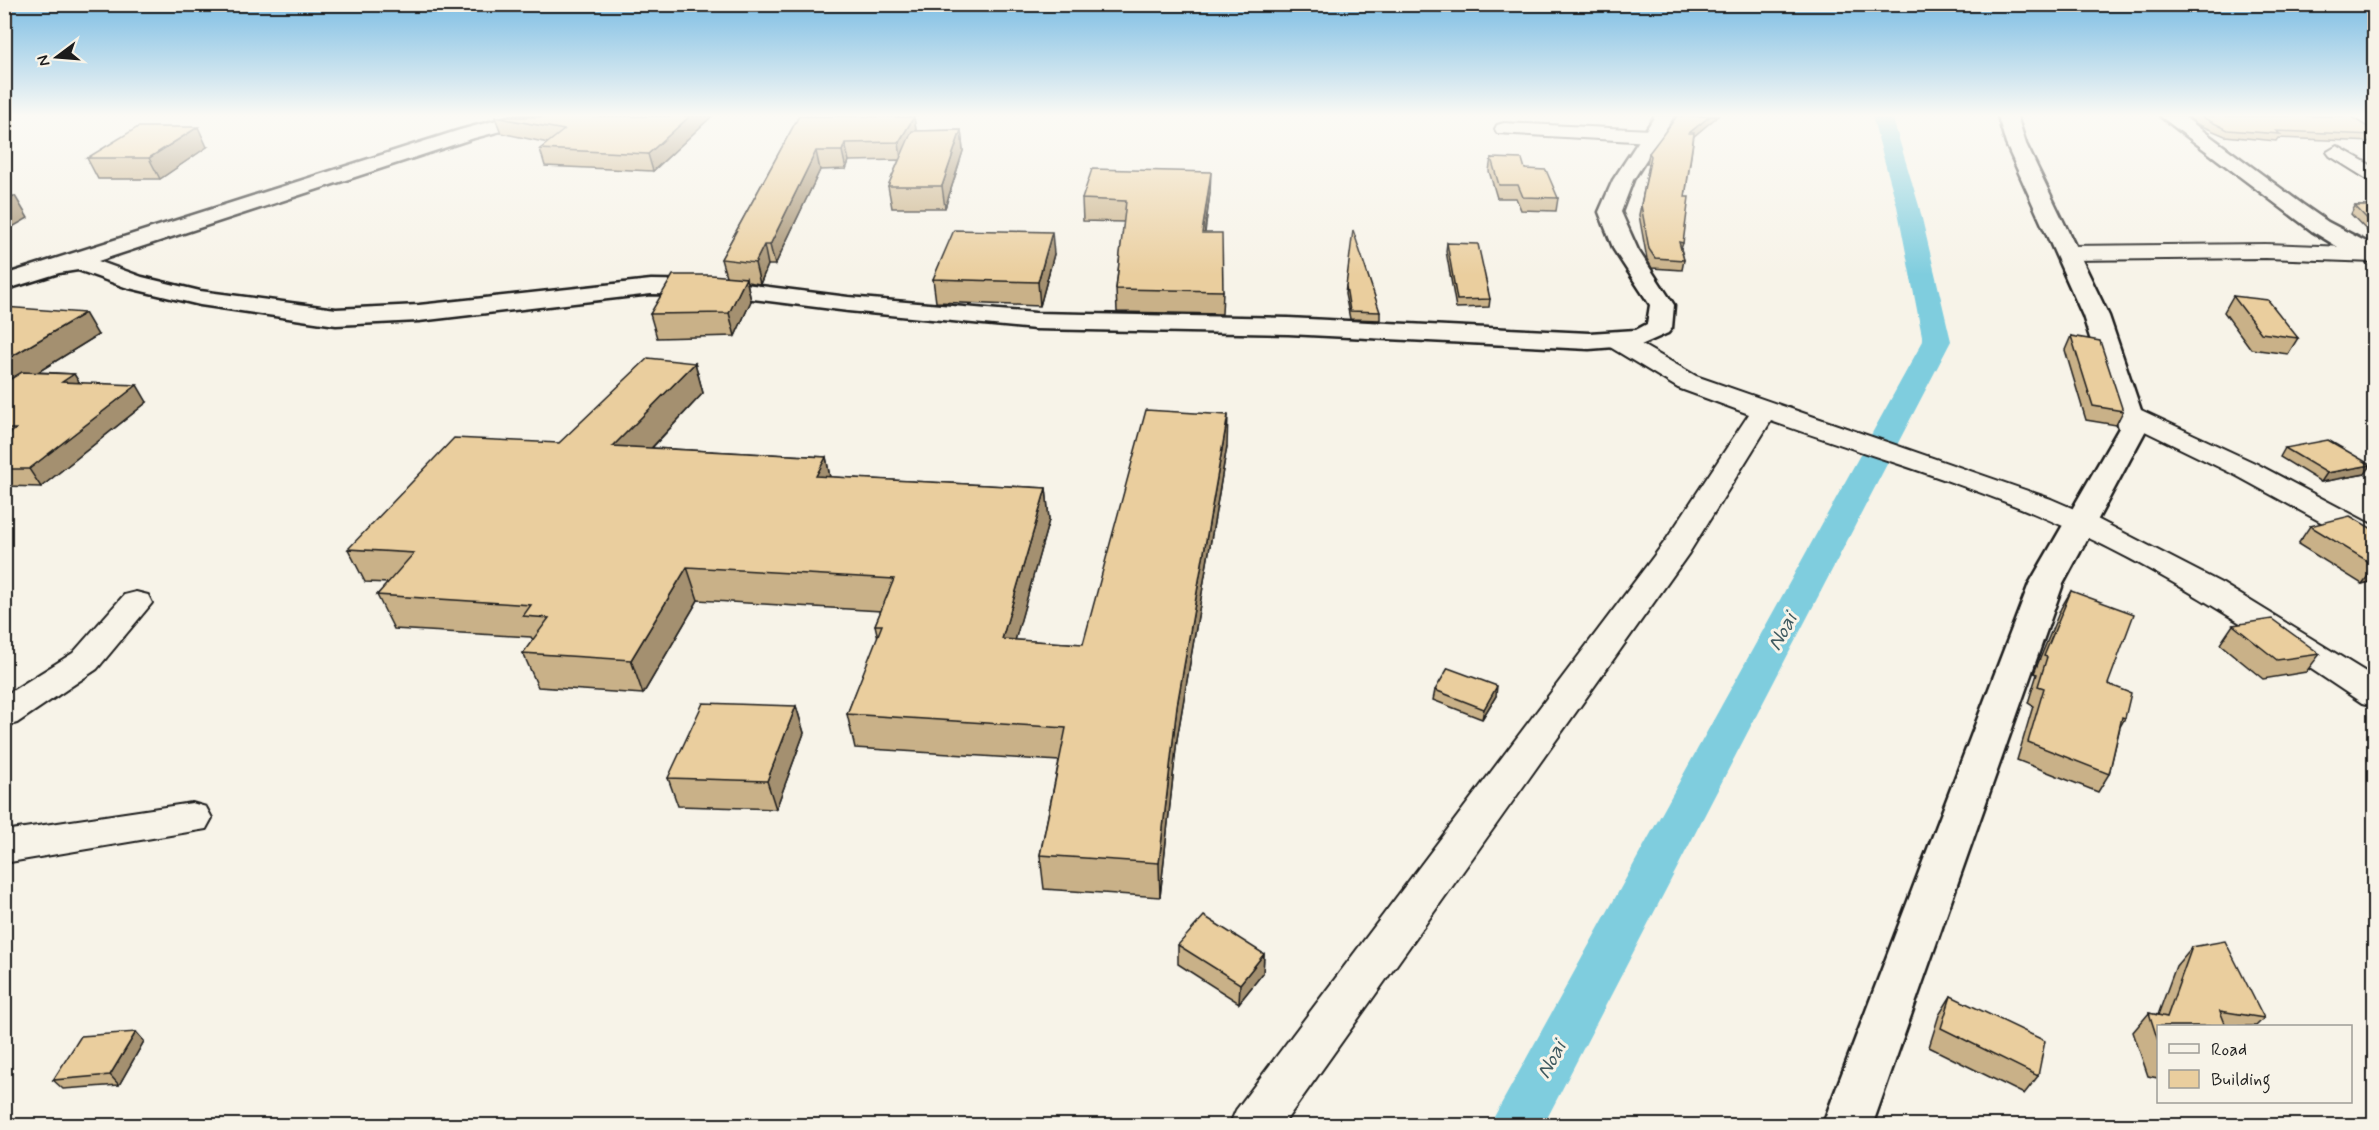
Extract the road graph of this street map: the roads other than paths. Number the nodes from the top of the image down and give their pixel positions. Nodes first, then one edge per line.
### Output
1 (360, 169) edge
2 (1630, 169) edge
3 (2028, 169) edge
4 (2242, 169) edge
5 (2067, 253) junction
6 (2374, 254) edge
7 (69, 263) junction
8 (4, 283) edge
9 (1614, 339) junction
10 (1765, 410) junction
11 (2128, 412) junction
12 (2080, 521) junction
13 (2374, 538) edge
14 (136, 603) dead end
15 (2374, 694) edge
16 (4, 714) edge
17 (192, 818) dead end
18 (4, 847) edge
19 (1253, 1125) edge
20 (1846, 1125) edge

1 - 7 street
2 - 9 street
3 - 5 street
4 - 6 street
5 - 6 street
5 - 11 street
7 - 8 street
7 - 9 street
9 - 10 street
10 - 12 street
10 - 19 street
11 - 12 street
11 - 13 street
12 - 15 street
12 - 20 street
14 - 16 street
17 - 18 street

